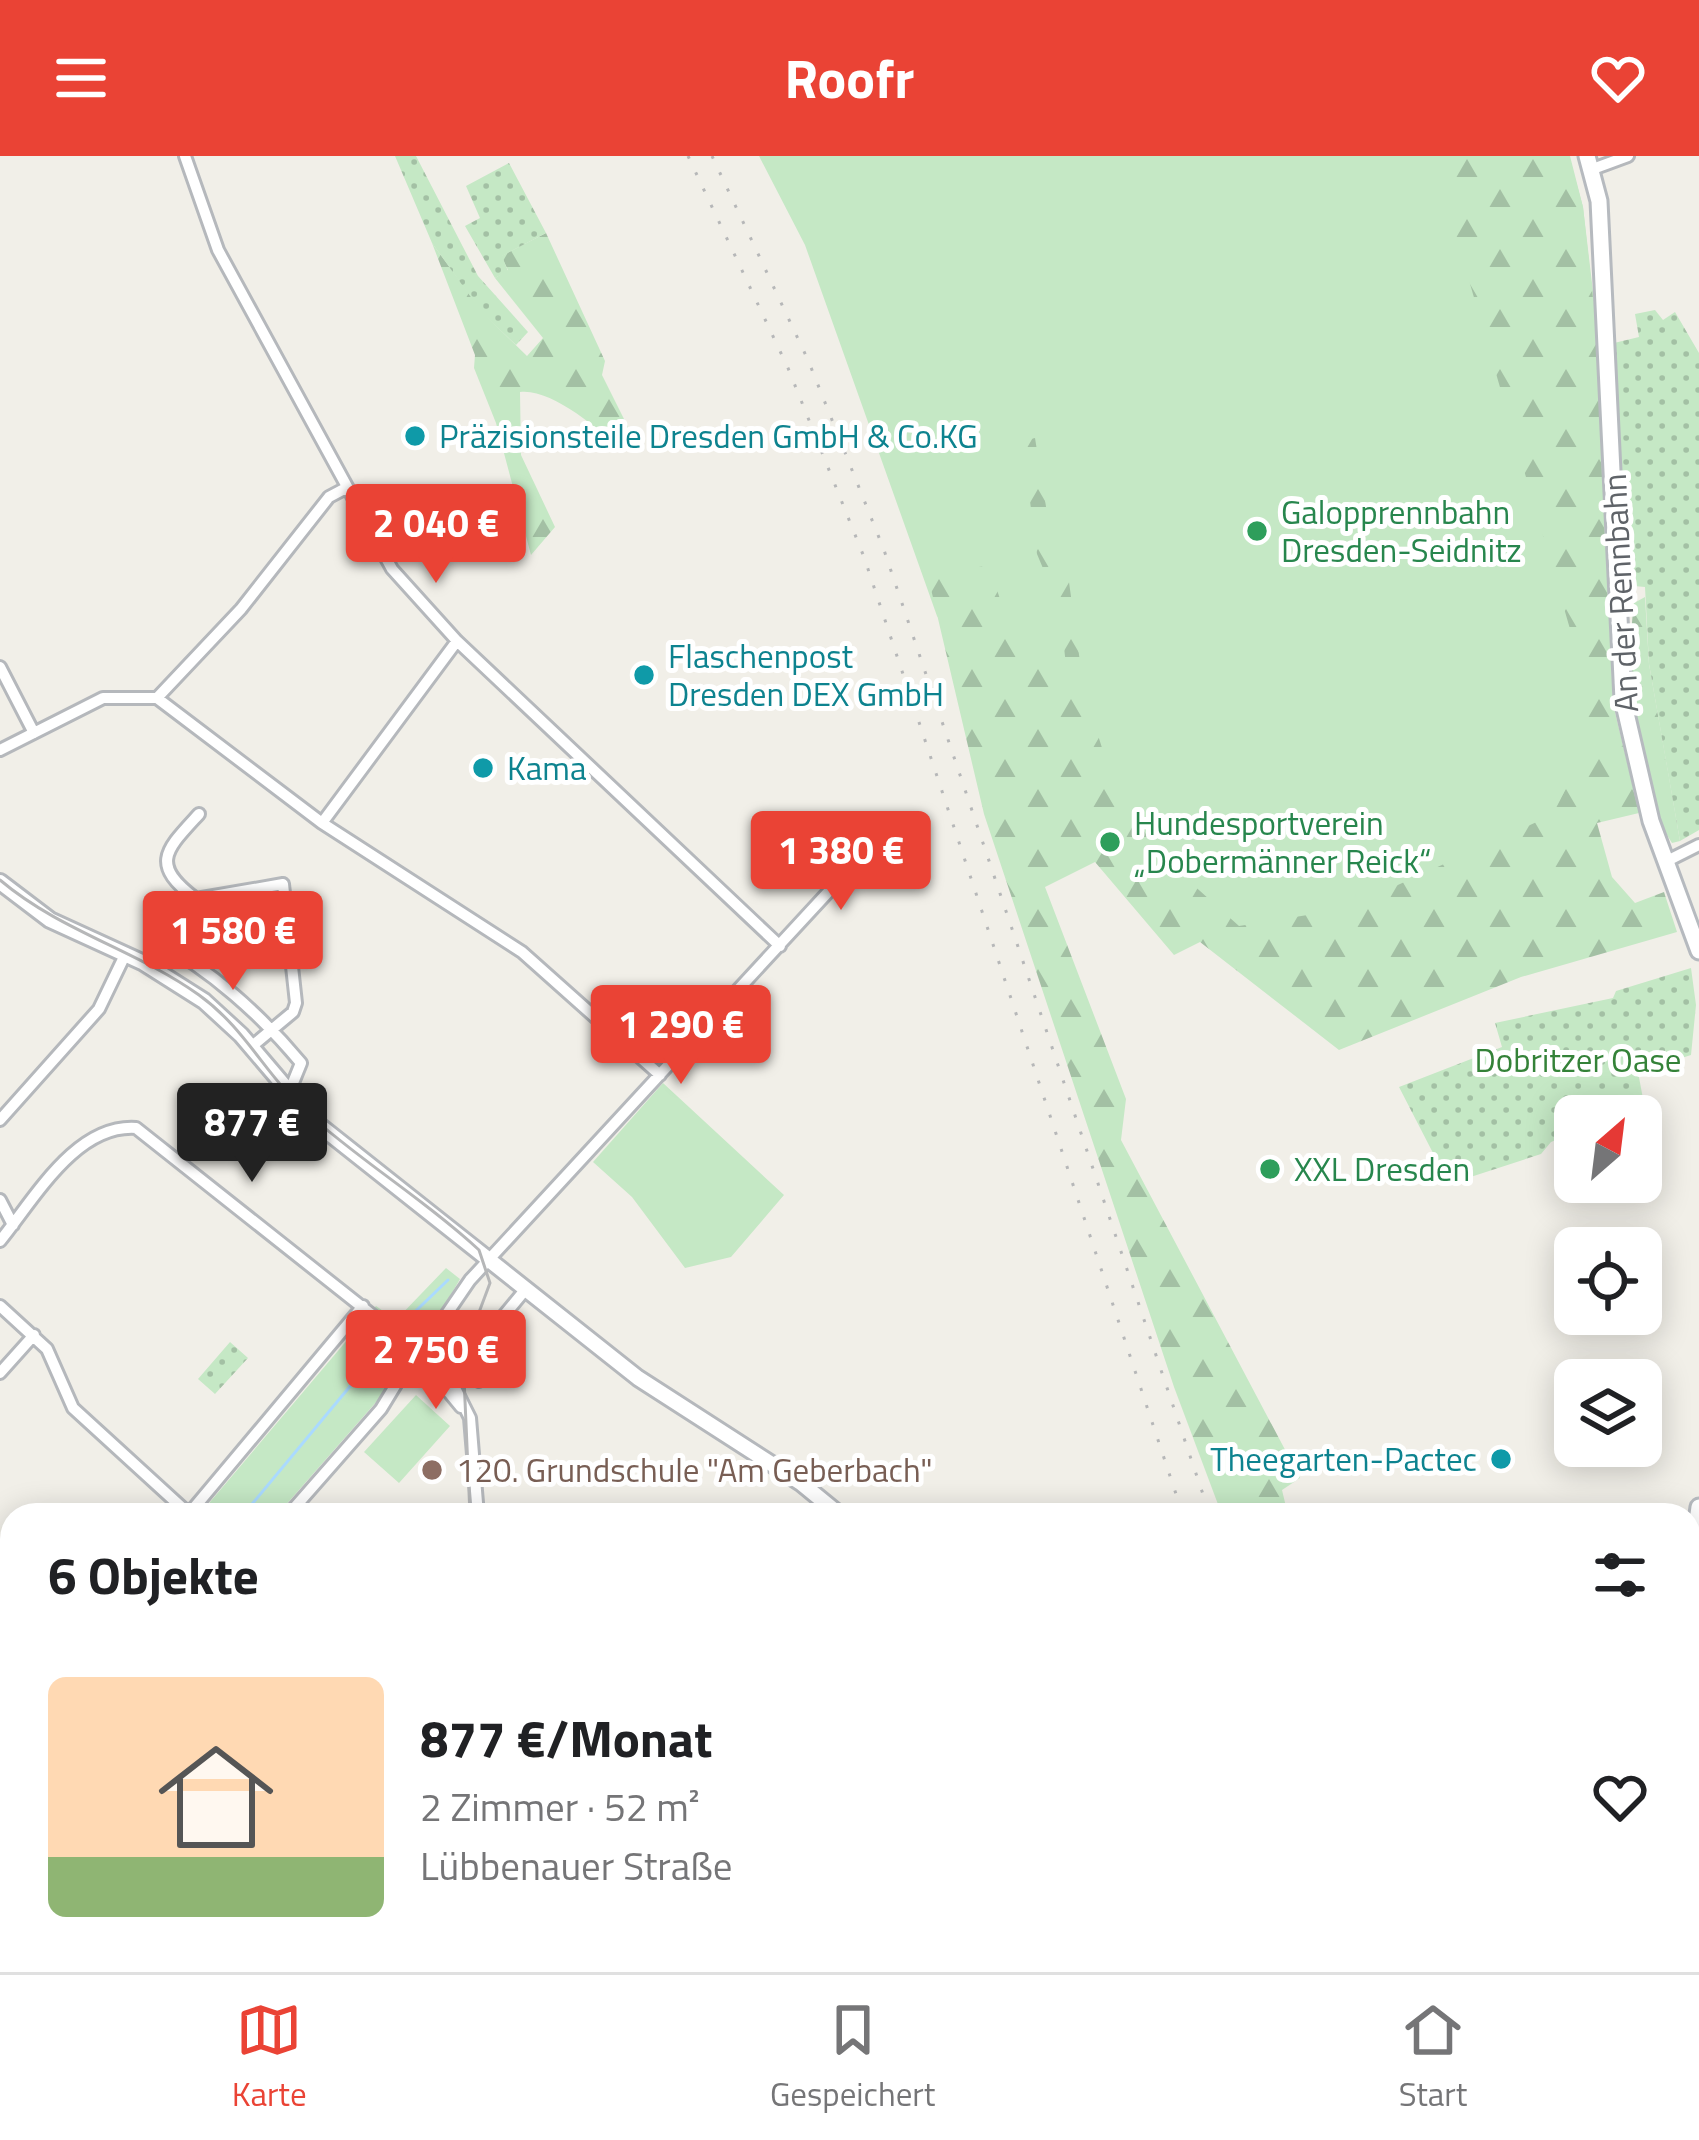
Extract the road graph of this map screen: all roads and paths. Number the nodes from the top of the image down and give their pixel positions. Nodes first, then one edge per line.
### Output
1 (185, 156) edge
2 (1628, 156) edge
3 (1590, 169) edge
4 (346, 488) junction
5 (457, 641) junction
6 (0, 667) edge
7 (157, 698) junction
8 (34, 733) junction
9 (0, 750) edge
10 (199, 814) dead end
11 (322, 823) junction
12 (1699, 845) edge
13 (867, 850) dead end
14 (1665, 862) junction
15 (0, 882) edge
16 (156, 941) dead end
17 (1698, 944) edge
18 (780, 946) junction
19 (125, 955) junction
20 (274, 1031) junction
21 (251, 1047) junction
22 (660, 1075) junction
23 (288, 1095) junction
24 (0, 1120) edge
25 (0, 1200) edge
26 (14, 1225) junction
27 (0, 1241) edge
28 (488, 1260) junction
29 (525, 1290) junction
30 (0, 1306) edge
31 (363, 1306) junction
32 (34, 1335) junction
33 (436, 1340) junction
34 (410, 1345) junction
35 (409, 1363) junction
36 (433, 1370) junction
37 (0, 1373) edge
38 (479, 1381) dead end
39 (381, 1408) junction
40 (176, 1503) edge
41 (199, 1503) edge
42 (298, 1503) edge
43 (477, 1503) edge
44 (825, 1503) edge

1 - 4 street
2 - 3 street
3 - 14 main road, An der Rennbahn
4 - 5 street
4 - 7 street
5 - 11 street
5 - 18 street
6 - 8 street
7 - 8 street
7 - 11 street
8 - 9 street
10 - 20 street
11 - 22 street
12 - 14 street
13 - 18 street
14 - 17 main road, An der Rennbahn
15 - 19 street
16 - 20 street
18 - 22 street
19 - 21 street
19 - 24 street
20 - 21 street
20 - 23 street
21 - 23 street
22 - 28 street
23 - 28 street
25 - 26 street
26 - 27 street
26 - 31 street
28 - 29 street
28 - 33 street
29 - 38 street
29 - 44 street
30 - 32 street
31 - 34 street
31 - 41 street
32 - 37 street
32 - 40 street
33 - 34 street
33 - 36 street
34 - 35 street
35 - 36 street
35 - 39 street
36 - 39 street
36 - 43 street
39 - 42 street

